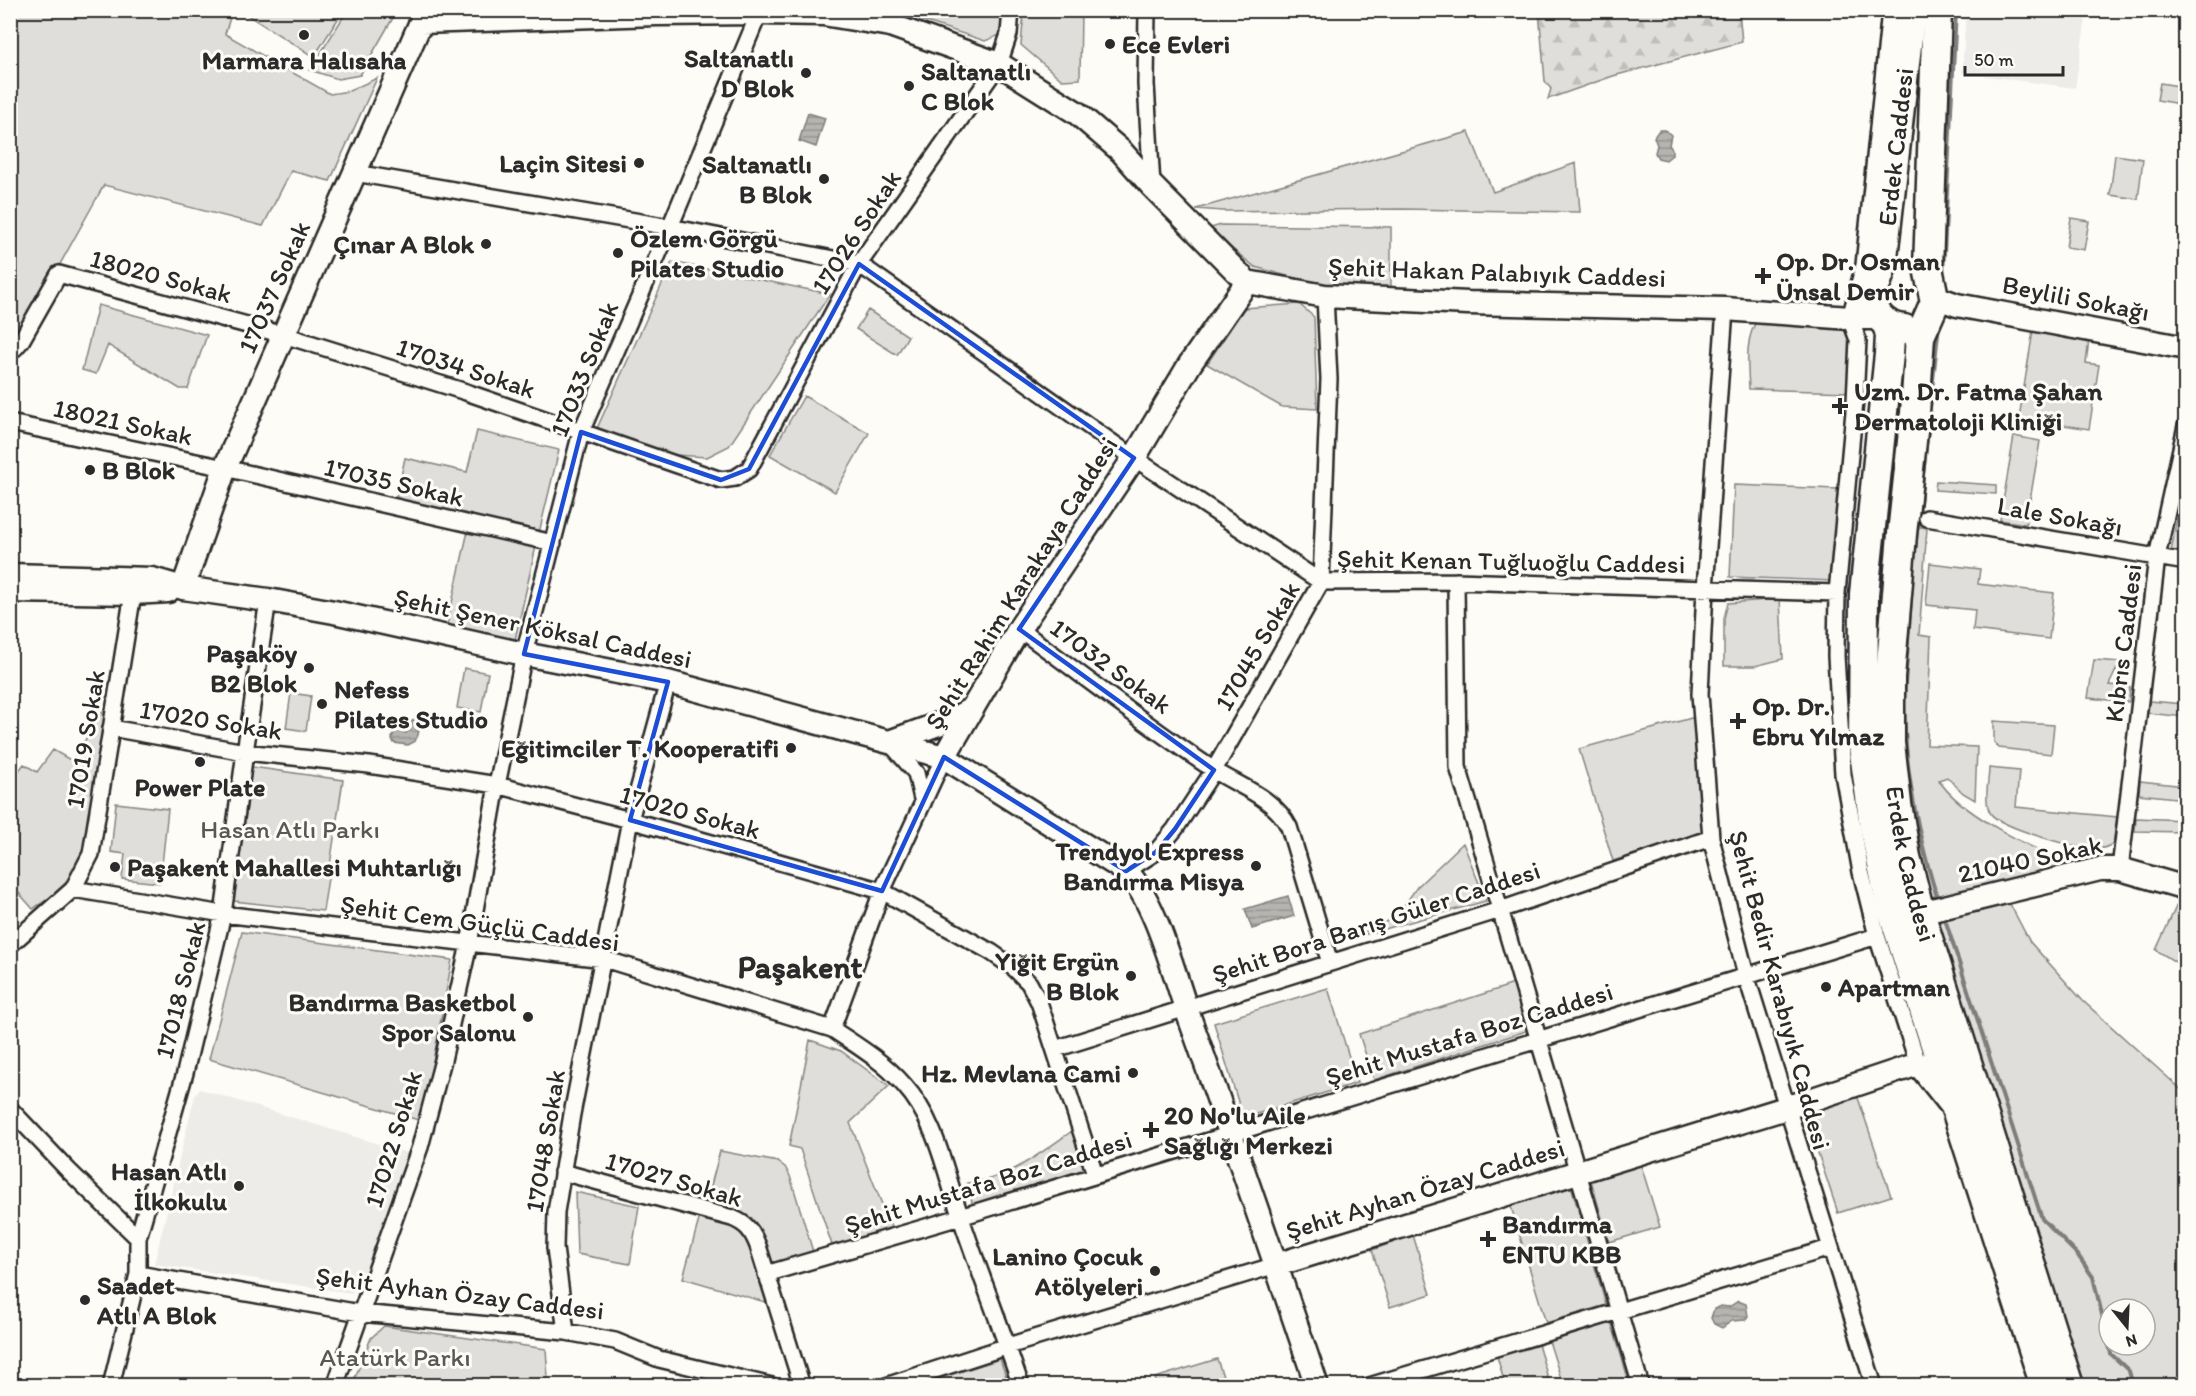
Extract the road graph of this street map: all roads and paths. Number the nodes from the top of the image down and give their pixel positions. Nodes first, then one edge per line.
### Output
1 (1011, 10) edge
2 (1148, 10) edge
3 (1890, 10) edge
4 (1911, 10) edge
5 (1937, 10) edge
6 (823, 12) edge
7 (759, 13) junction
8 (421, 16) edge
9 (999, 64) junction
10 (355, 173) junction
11 (1152, 186) junction
12 (670, 227) junction
13 (858, 264) junction
14 (1247, 282) junction
15 (1325, 296) junction
16 (1936, 303) junction
17 (1725, 309) junction
18 (1871, 309) junction
19 (284, 335) junction
20 (13, 348) edge
21 (2186, 348) edge
22 (10, 423) edge
23 (2186, 426) edge
24 (581, 432) junction
25 (1134, 458) junction
26 (225, 468) junction
27 (735, 478) joint
28 (1927, 518) dead end
29 (553, 543) junction
30 (2157, 557) junction
31 (2186, 562) edge
32 (10, 575) edge
33 (1456, 581) junction
34 (1321, 582) junction
35 (183, 588) junction
36 (1705, 589) junction
37 (10, 591) edge
38 (133, 593) junction
39 (1837, 593) junction
40 (268, 600) junction
41 (1020, 629) junction
42 (524, 654) junction
43 (668, 682) junction
44 (973, 708) junction
45 (111, 728) junction
46 (889, 742) junction
47 (244, 752) junction
48 (944, 757) junction
49 (1214, 770) junction
50 (497, 785) junction
51 (923, 803) junction
52 (630, 820) junction
53 (1711, 838) junction
54 (2121, 868) junction
55 (1126, 871) junction
56 (2186, 888) edge
57 (73, 889) junction
58 (882, 891) junction
59 (1500, 909) junction
60 (1920, 913) junction
61 (223, 914) junction
62 (1877, 936) junction
63 (469, 944) junction
64 (10, 945) edge
65 (604, 959) junction
66 (1330, 963) junction
67 (1746, 975) junction
68 (1186, 1008) junction
69 (832, 1029) junction
70 (1537, 1038) junction
71 (1055, 1049) junction
72 (1918, 1064) junction
73 (1786, 1108) junction
74 (10, 1109) edge
75 (1958, 1114) junction
76 (1231, 1133) junction
77 (562, 1172) junction
78 (1577, 1172) junction
79 (1095, 1174) junction
80 (960, 1217) junction
81 (138, 1238) junction
82 (1830, 1248) junction
83 (1276, 1265) junction
84 (138, 1274) junction
85 (766, 1274) junction
86 (1617, 1311) junction
87 (360, 1312) junction
88 (566, 1332) junction
89 (1008, 1346) junction
90 (111, 1386) edge
91 (335, 1386) edge
92 (772, 1386) edge
93 (802, 1386) edge
94 (886, 1386) edge
95 (1021, 1386) edge
96 (1317, 1386) edge
97 (1369, 1386) edge
98 (1641, 1386) edge
99 (1874, 1386) edge
100 (2044, 1386) edge
101 (2069, 1386) edge

1 - 9 street, 17026 Sokak
2 - 11 street
3 - 18 street
4 - 18 highway, Erdek Caddesi
5 - 16 highway, Erdek Caddesi
6 - 7 main road
6 - 9 main road
7 - 8 main road
7 - 12 street, 17033 Sokak
8 - 10 main road, 17037 Sokak
9 - 11 main road
9 - 13 street, 17026 Sokak
10 - 12 street, Şehit Kenan Tuğluoğlu Caddesi
10 - 19 main road, 17037 Sokak
11 - 14 main road
12 - 13 street, Şehit Kenan Tuğluoğlu Caddesi
12 - 24 street, 17033 Sokak
13 - 25 street, Şehit Kenan Tuğluoğlu Caddesi
13 - 27 street, 17026 Sokak
14 - 15 main road, Şehit Hakan Palabıyık Caddesi
14 - 25 main road, Şehit Rahim Karakaya Caddesi
15 - 17 main road, Şehit Hakan Palabıyık Caddesi
15 - 34 street, 17045 Sokak
16 - 18 highway
16 - 18 highway
16 - 21 main road, Beylili Sokağı
16 - 60 highway, Erdek Caddesi
17 - 18 main road, Şehit Hakan Palabıyık Caddesi
17 - 36 street, Şehit Bedir Karabıyık Caddesi
18 - 39 street
18 - 75 highway, Erdek Caddesi
19 - 20 street, 18020 Sokak
19 - 24 street, 17034 Sokak
19 - 26 main road, 17037 Sokak
22 - 26 street, 18021 Sokak
23 - 30 street, Kıbrıs Caddesi
24 - 27 street, 17034 Sokak
24 - 29 street, 17033 Sokak
25 - 34 street, Şehit Kenan Tuğluoğlu Caddesi
25 - 41 main road, Şehit Rahim Karakaya Caddesi
26 - 29 street, 17035 Sokak
26 - 35 main road, 17037 Sokak
28 - 30 street, Lale Sokağı
29 - 42 street, 17033 Sokak
30 - 31 street, Lale Sokağı
30 - 54 street, Kıbrıs Caddesi
32 - 35 main road, Şehit Şener Köksal Caddesi
33 - 34 street, Şehit Kenan Tuğluoğlu Caddesi
33 - 36 street, Şehit Kenan Tuğluoğlu Caddesi
33 - 59 street
34 - 49 street, 17045 Sokak
35 - 38 main road, Şehit Şener Köksal Caddesi
35 - 40 main road, Şehit Şener Köksal Caddesi
36 - 39 street, Şehit Kenan Tuğluoğlu Caddesi
36 - 53 street, Şehit Bedir Karabıyık Caddesi
37 - 38 main road, Şehit Şener Köksal Caddesi
38 - 45 street, 17019 Sokak
39 - 62 street
40 - 42 main road, Şehit Şener Köksal Caddesi
40 - 47 street, 17018 Sokak
41 - 44 main road, Şehit Rahim Karakaya Caddesi
41 - 49 street, 17032 Sokak
42 - 43 main road, Şehit Şener Köksal Caddesi
42 - 50 street, 17022 Sokak
43 - 46 main road, Şehit Şener Köksal Caddesi
43 - 52 street
44 - 46 main road
44 - 48 main road, Şehit Rahim Karakaya Caddesi
45 - 47 street, 17020 Sokak
45 - 57 street, 17019 Sokak
46 - 48 main road, Şehit Şener Köksal Caddesi
46 - 51 street
47 - 50 street, 17020 Sokak
47 - 61 street, 17018 Sokak
48 - 51 street, Şehit Rahim Karakaya Caddesi
48 - 55 main road, Şehit Şener Köksal Caddesi
49 - 55 street, 17045 Sokak
49 - 66 street, 17032 Sokak
50 - 52 street, 17020 Sokak
50 - 63 street, 17022 Sokak
51 - 58 street, Şehit Rahim Karakaya Caddesi
52 - 58 street, 17020 Sokak
52 - 65 street
53 - 59 street, Şehit Bora Barış Güler Caddesi
53 - 67 street, Şehit Bedir Karabıyık Caddesi
54 - 56 main road, 21040 Sokak
54 - 60 main road, 21040 Sokak
55 - 68 main road, Şehit Şener Köksal Caddesi
57 - 61 street, Şehit Cem Güçlü Caddesi
57 - 64 street
58 - 69 street, Şehit Rahim Karakaya Caddesi
58 - 71 street, 17020 Sokak
59 - 66 street, Şehit Bora Barış Güler Caddesi
59 - 70 street
60 - 101 highway, Erdek Caddesi
61 - 63 street, Şehit Cem Güçlü Caddesi
61 - 81 street, 17018 Sokak
62 - 67 street, Şehit Mustafa Boz Caddesi
62 - 72 street
63 - 65 street, Şehit Cem Güçlü Caddesi
63 - 87 street, 17022 Sokak
65 - 69 street, Şehit Cem Güçlü Caddesi
65 - 77 street, 17048 Sokak
66 - 68 street, Şehit Bora Barış Güler Caddesi
67 - 70 street, Şehit Mustafa Boz Caddesi
67 - 73 street, Şehit Bedir Karabıyık Caddesi
68 - 71 street, Şehit Bora Barış Güler Caddesi
68 - 76 main road, Şehit Şener Köksal Caddesi
69 - 80 street, Şehit Cem Güçlü Caddesi
70 - 76 street, Şehit Mustafa Boz Caddesi
70 - 78 street
71 - 79 street, 17020 Sokak
72 - 73 main road, Şehit Ayhan Özay Caddesi
72 - 75 main road
73 - 78 main road, Şehit Ayhan Özay Caddesi
73 - 82 street, Şehit Bedir Karabıyık Caddesi
74 - 81 street
75 - 100 highway, Erdek Caddesi
76 - 79 street, Şehit Mustafa Boz Caddesi
76 - 83 main road, Şehit Şener Köksal Caddesi
77 - 85 street, 17027 Sokak
77 - 88 street, 17048 Sokak
78 - 83 main road, Şehit Ayhan Özay Caddesi
78 - 86 street
79 - 80 street, Şehit Mustafa Boz Caddesi
80 - 85 street, Şehit Mustafa Boz Caddesi
80 - 89 street, Şehit Cem Güçlü Caddesi
81 - 84 street, 17018 Sokak
82 - 86 street
82 - 99 street, Şehit Bedir Karabıyık Caddesi
83 - 89 street, Şehit Ayhan Özay Caddesi
83 - 96 main road, Şehit Şener Köksal Caddesi
84 - 87 street, Şehit Ayhan Özay Caddesi
84 - 90 street, 17018 Sokak
85 - 93 street, 17027 Sokak
86 - 97 street
86 - 98 street
87 - 88 street, Şehit Ayhan Özay Caddesi
87 - 91 street, 17022 Sokak
88 - 92 street, Şehit Ayhan Özay Caddesi
89 - 94 street, Şehit Ayhan Özay Caddesi
89 - 95 street, Şehit Cem Güçlü Caddesi

